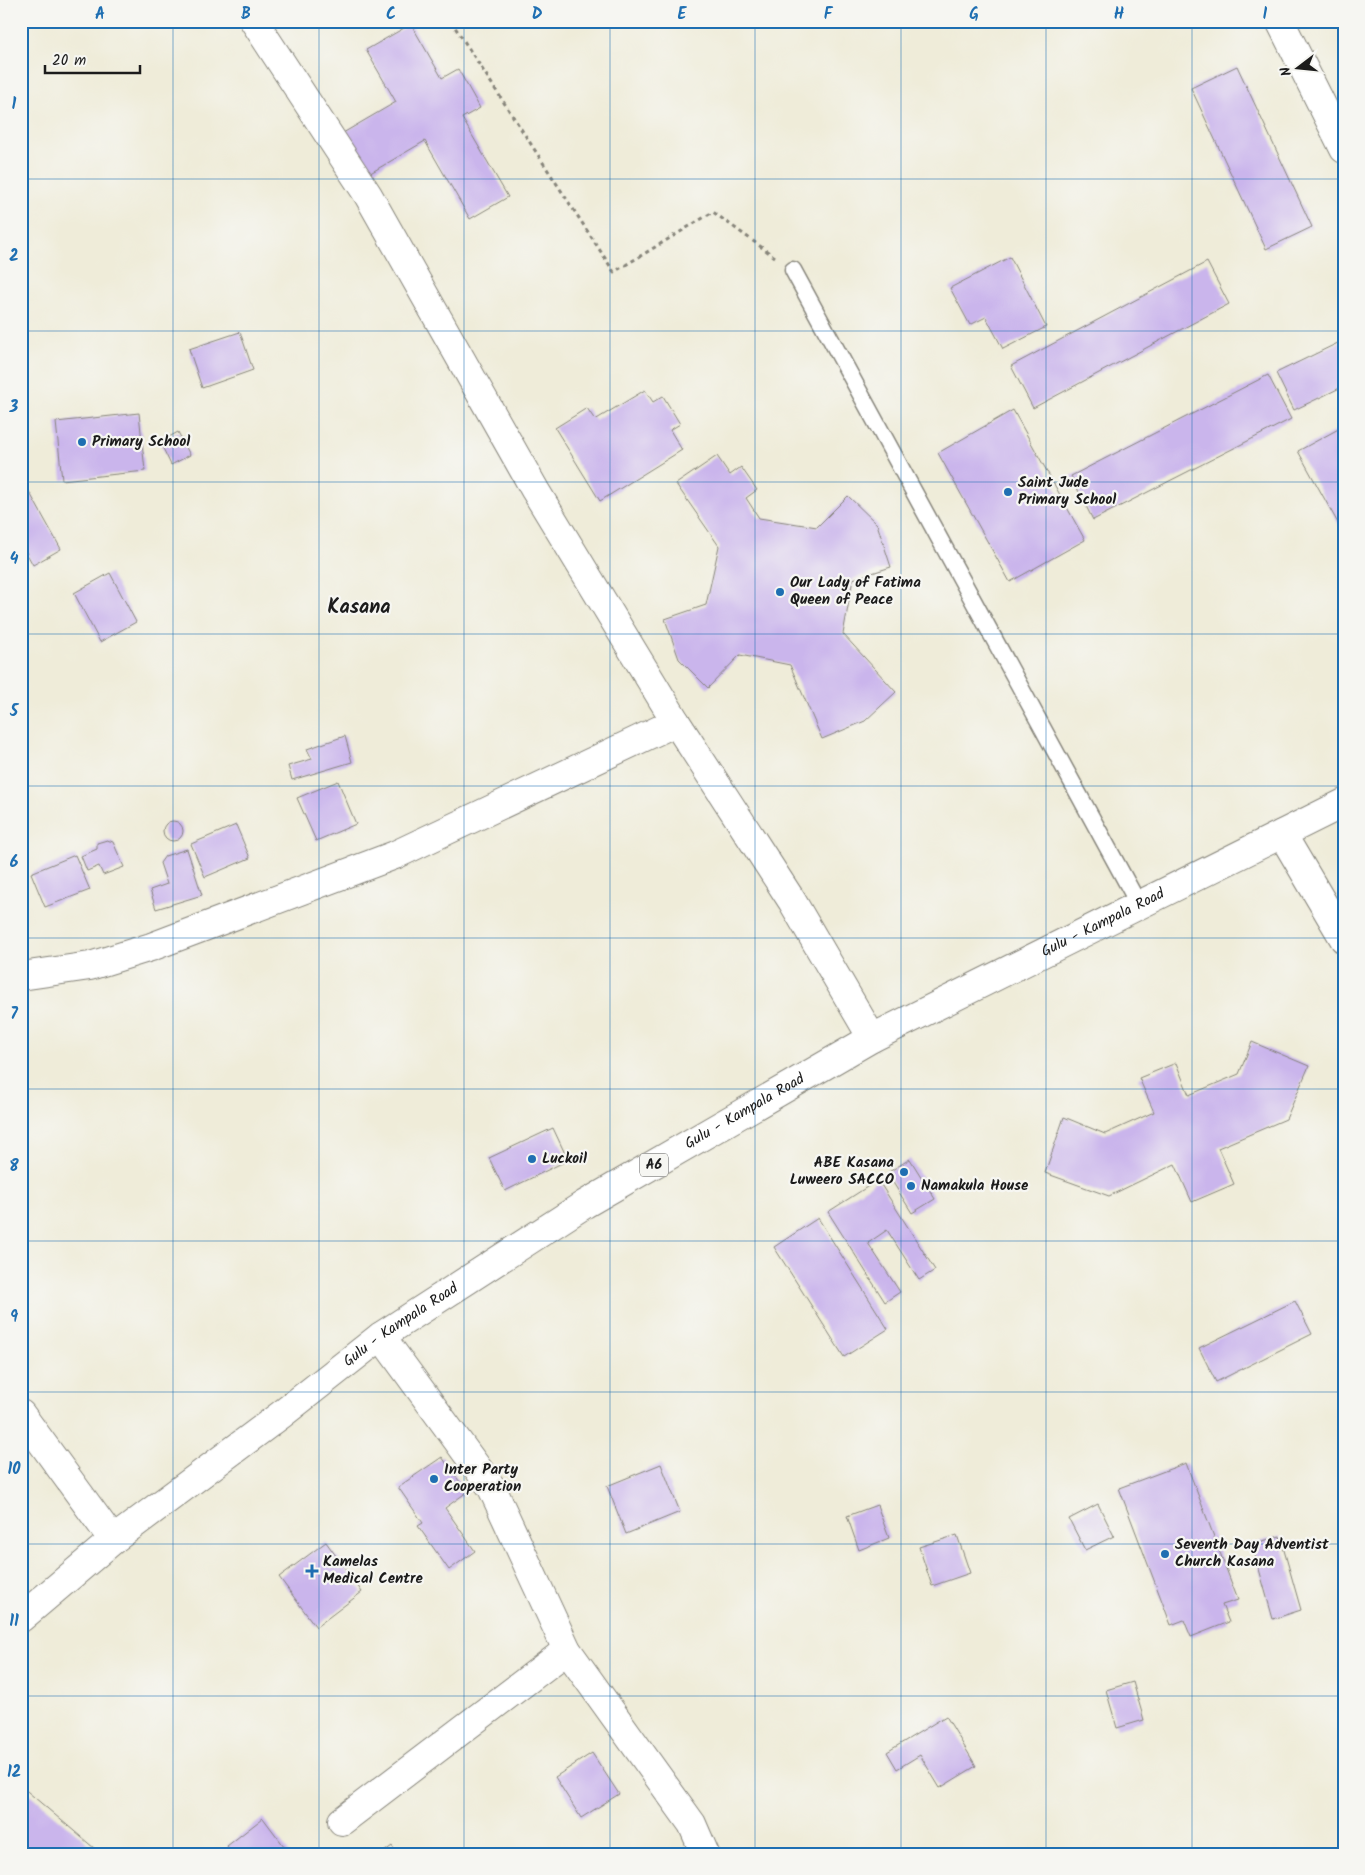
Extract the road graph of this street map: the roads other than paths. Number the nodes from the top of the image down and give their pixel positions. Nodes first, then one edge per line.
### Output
1 (254, 21) edge
2 (1280, 21) edge
3 (1344, 149) edge
4 (793, 270) road end
5 (676, 722) junction
6 (1344, 803) edge
7 (1282, 834) junction
8 (1139, 905) junction
9 (1344, 939) edge
10 (23, 973) edge
11 (872, 1038) junction
12 (381, 1336) junction
13 (21, 1414) edge
14 (113, 1540) junction
15 (21, 1618) edge
16 (567, 1650) junction
17 (342, 1821) dead end
18 (705, 1854) edge

1 - 5 street
2 - 3 street
4 - 8 lane
5 - 10 street
5 - 11 street
6 - 7 street, Gulu - Kampala Road / A6
7 - 8 street, Gulu - Kampala Road / A6
7 - 9 street
8 - 11 street, Gulu - Kampala Road / A6
11 - 12 street, Gulu - Kampala Road / A6
12 - 14 street, Gulu - Kampala Road / A6
12 - 16 street
13 - 14 street
14 - 15 street, Gulu - Kampala Road / A6
16 - 17 street
16 - 18 street

